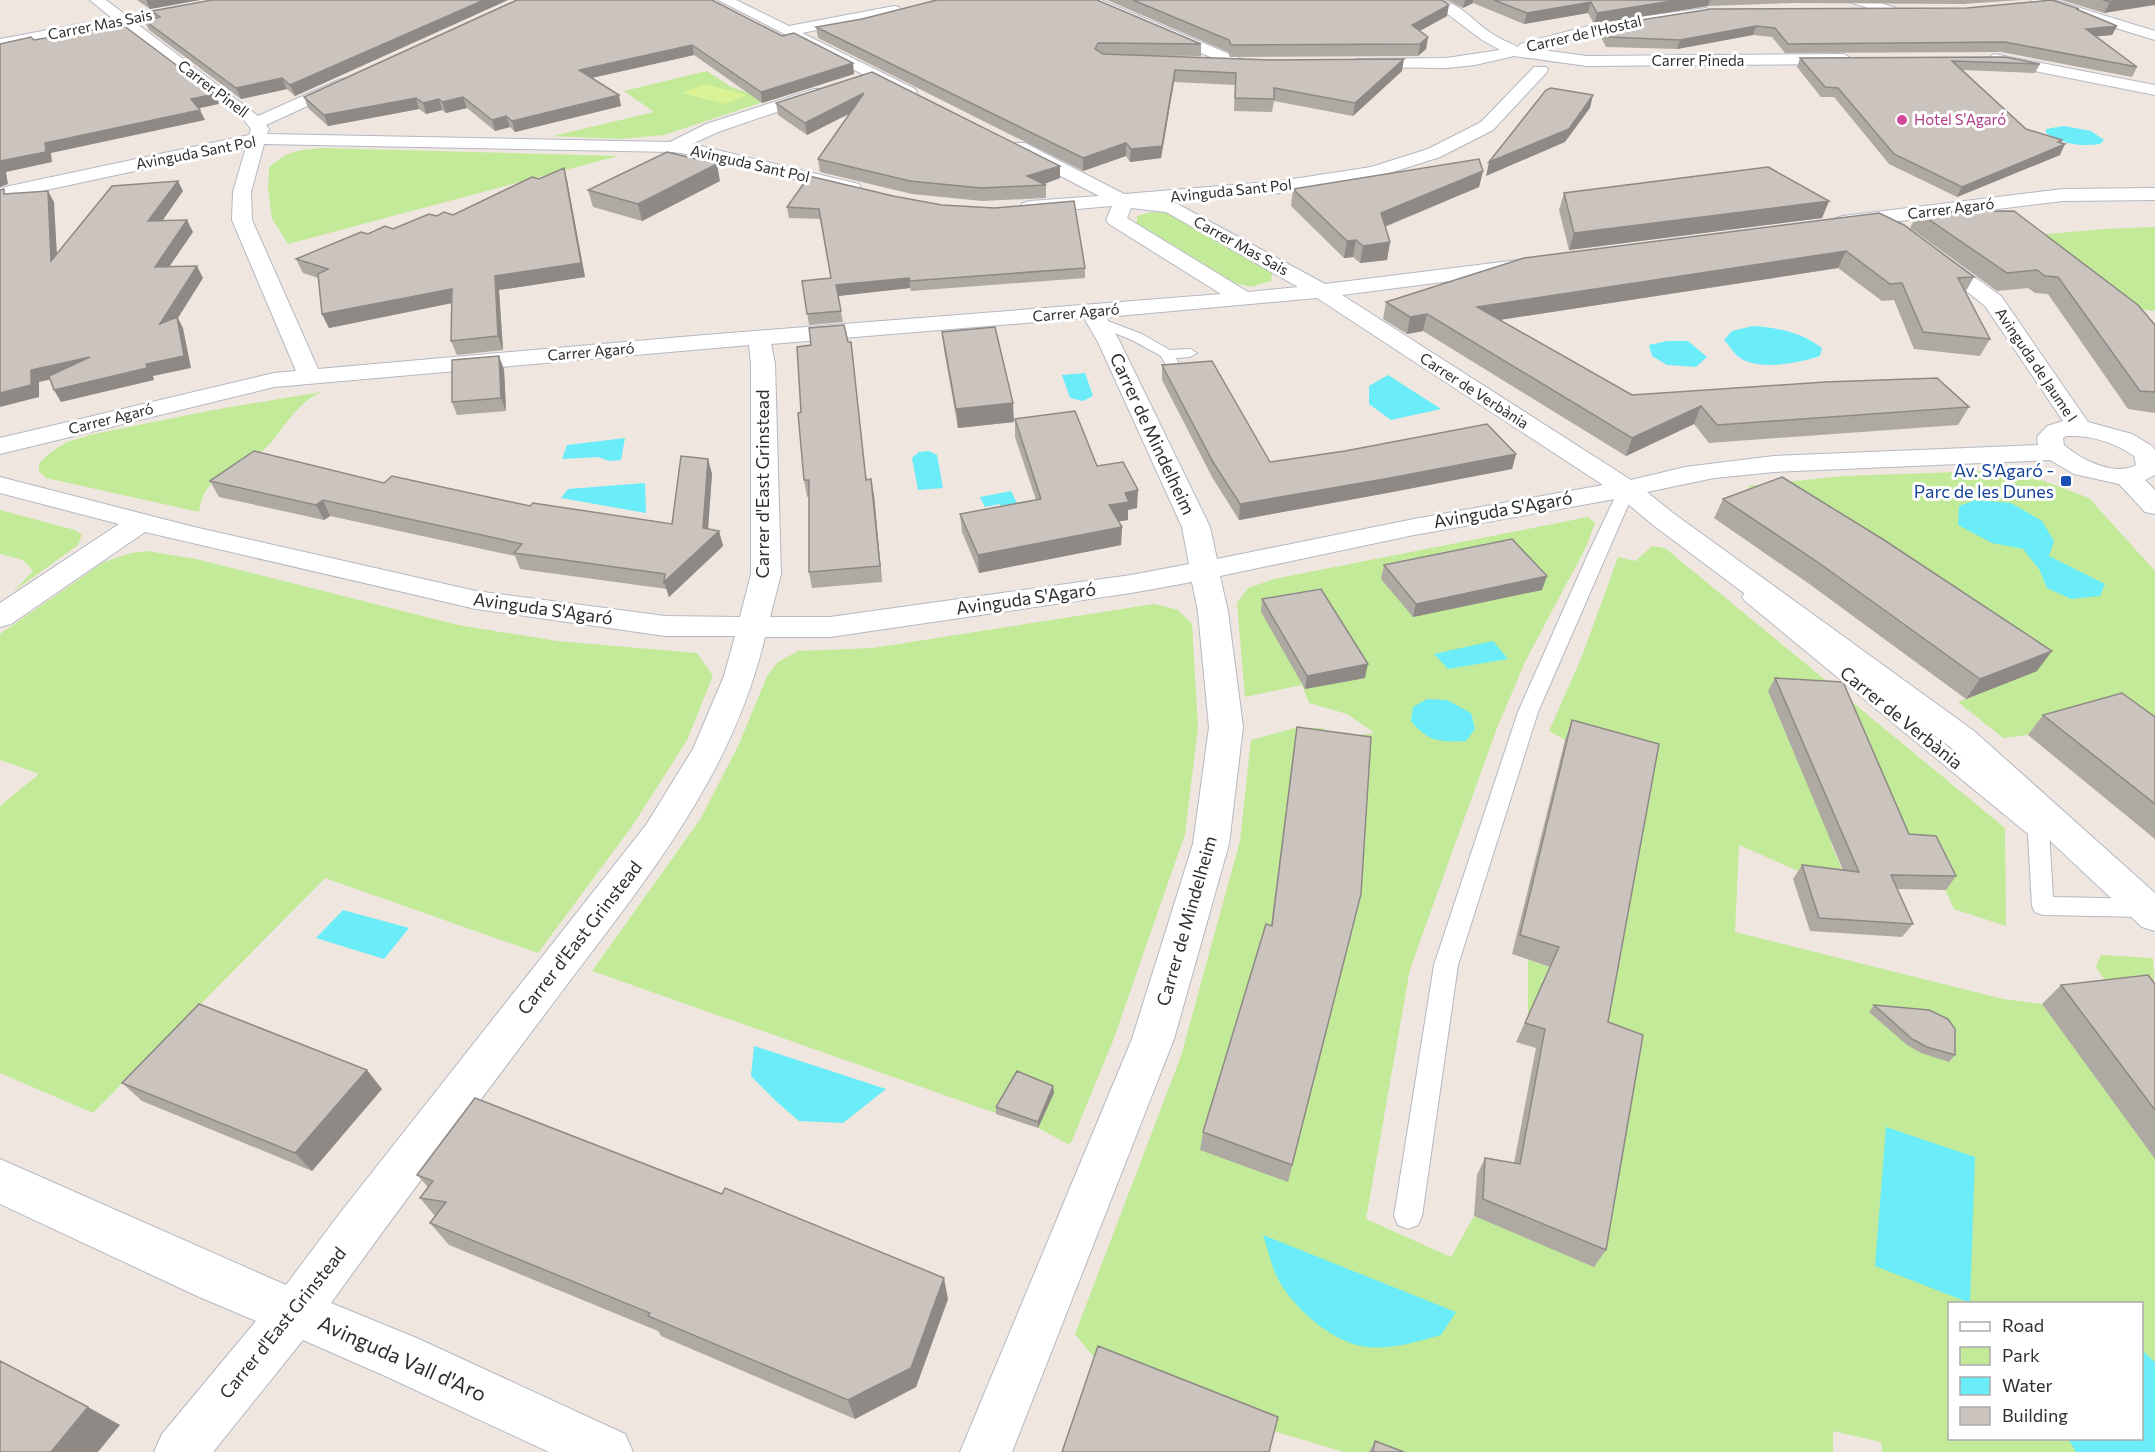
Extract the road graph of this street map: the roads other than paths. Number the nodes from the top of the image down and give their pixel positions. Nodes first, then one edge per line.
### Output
1 (97, 0) edge
2 (725, 0) edge
3 (1089, 0) edge
4 (1436, 0) edge
5 (1857, 0) edge
6 (2039, 3) edge
7 (1654, 4) edge
8 (894, 10) edge
9 (1846, 11) edge
10 (1718, 12) edge
11 (157, 15) edge
12 (1683, 15) junction
13 (123, 21) junction
14 (788, 31) junction
15 (2155, 36) edge
16 (0, 44) edge
17 (1515, 51) junction
18 (1857, 59) edge
19 (1977, 59) edge
20 (1195, 63) edge
21 (1240, 64) junction
22 (1260, 65) edge
23 (1338, 65) edge
24 (1540, 70) dead end
25 (363, 74) edge
26 (874, 75) junction
27 (853, 82) edge
28 (831, 89) edge
29 (2155, 90) edge
30 (926, 100) edge
31 (256, 131) junction
32 (1009, 142) edge
33 (673, 147) junction
34 (872, 193) edge
35 (0, 194) edge
36 (2155, 194) edge
37 (1124, 201) junction
38 (1008, 209) edge
39 (1876, 218) junction
40 (1825, 225) edge
41 (1542, 263) edge
42 (1321, 291) junction
43 (1244, 299) junction
44 (1095, 316) junction
45 (759, 338) junction
46 (1190, 353) dead end
47 (1167, 354) junction
48 (1175, 370) edge
49 (310, 377) junction
50 (2079, 428) junction
51 (0, 446) edge
52 (2148, 451) edge
53 (2056, 452) junction
54 (2126, 476) junction
55 (0, 485) edge
56 (1627, 489) junction
57 (2155, 506) edge
58 (141, 522) junction
59 (1206, 570) junction
60 (0, 617) edge
61 (754, 627) junction
62 (2151, 912) edge
63 (0, 1180) edge
64 (1408, 1216) dead end
65 (295, 1312) junction
66 (180, 1452) edge
67 (607, 1452) edge
68 (986, 1452) edge

1 - 13 street, Carrer Pinell
2 - 14 street
3 - 21 street
4 - 17 street
5 - 9 street
6 - 15 street
7 - 12 street
8 - 14 street
10 - 12 street, Carrer de l'Hostal
11 - 13 street, Carrer Mas Sais
12 - 17 street, Carrer de l'Hostal
13 - 16 street, Carrer Mas Sais
13 - 31 street, Carrer Pinell
14 - 26 street
17 - 18 street, Carrer Pineda
17 - 23 street, Carrer Pineda
19 - 29 street
20 - 21 street
21 - 22 street
24 - 37 street, Avinguda Sant Pol
25 - 31 street
26 - 27 street
26 - 30 street
28 - 33 street
31 - 33 street, Avinguda Sant Pol
31 - 35 street, Avinguda Sant Pol
31 - 49 street, Carrer Pinell
32 - 37 street, Carrer Mas Sais
33 - 34 street, Avinguda Sant Pol
36 - 39 street, Carrer Agaró
37 - 38 street, Avinguda Sant Pol
37 - 42 street, Carrer Mas Sais
37 - 43 street
39 - 40 street, Carrer Agaró
39 - 50 street, Avinguda de Jaume I
41 - 42 street, Carrer Agaró
42 - 43 street, Carrer Agaró
42 - 56 street, Carrer de Verbània
43 - 44 street, Carrer Agaró
44 - 45 street, Carrer Agaró
44 - 47 lane
44 - 59 street, Carrer de Mindelheim
45 - 49 street, Carrer Agaró
45 - 61 street, Carrer d'East Grinstead
46 - 47 lane
47 - 48 lane
49 - 51 street, Carrer Agaró
50 - 52 street
50 - 53 street
52 - 54 street
53 - 54 street
53 - 56 street, Avinguda S'Agaró
54 - 57 street
55 - 58 street, Avinguda S'Agaró
56 - 59 street, Avinguda S'Agaró
56 - 62 street, Carrer de Verbània
56 - 62 lane, Carrer de Verbània
56 - 64 lane
58 - 60 street
58 - 61 street, Avinguda S'Agaró
59 - 61 street, Avinguda S'Agaró
59 - 68 street, Carrer de Mindelheim
61 - 65 street, Carrer d'East Grinstead
63 - 65 street, Avinguda Vall d'Aro
65 - 66 street, Carrer d'East Grinstead
65 - 67 street, Avinguda Vall d'Aro

